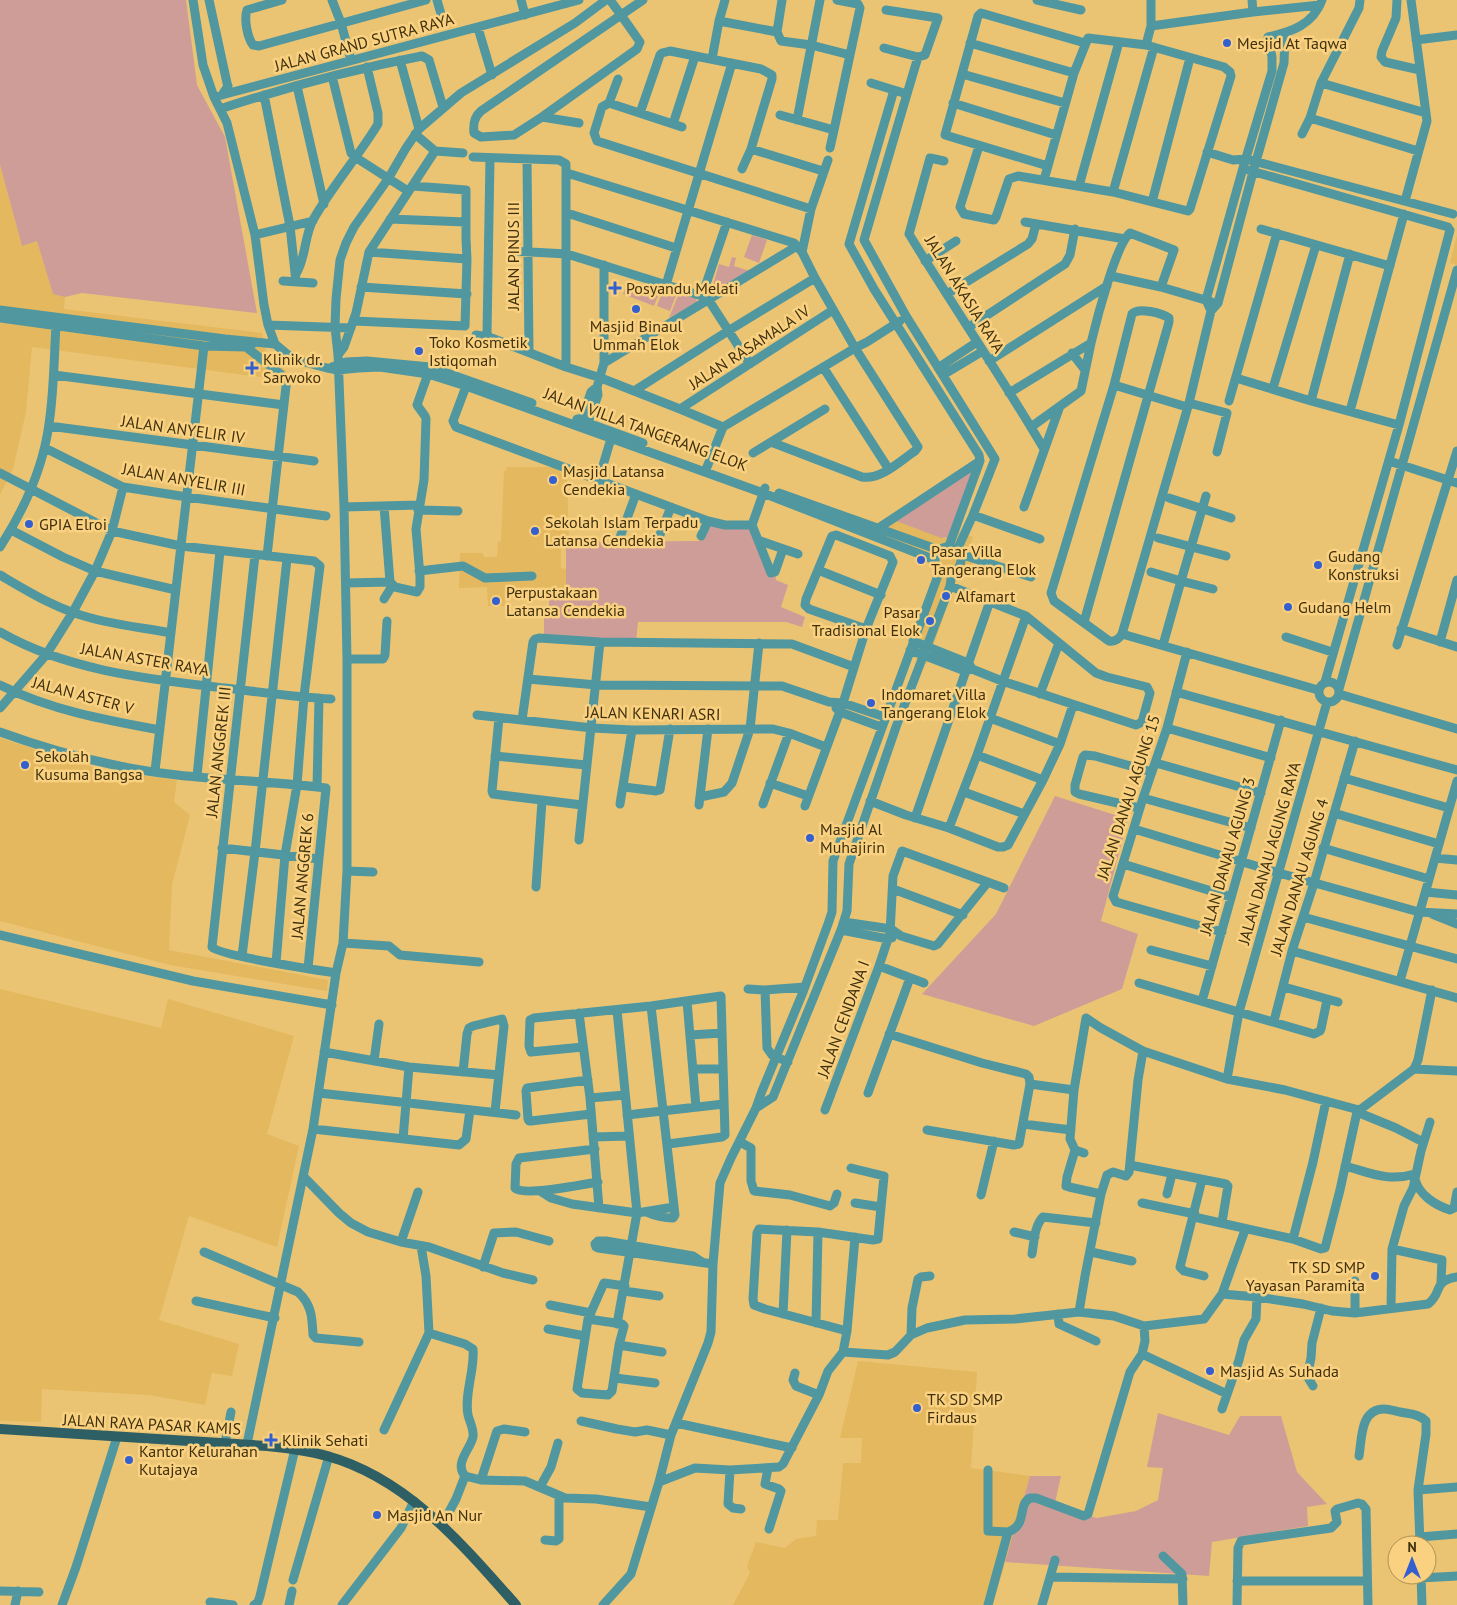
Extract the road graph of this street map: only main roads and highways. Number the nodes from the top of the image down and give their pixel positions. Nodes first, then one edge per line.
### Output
1 (0, 1429) edge
2 (516, 1605) edge

1 - 2 main road, JALAN RAYA PASAR KAMIS

